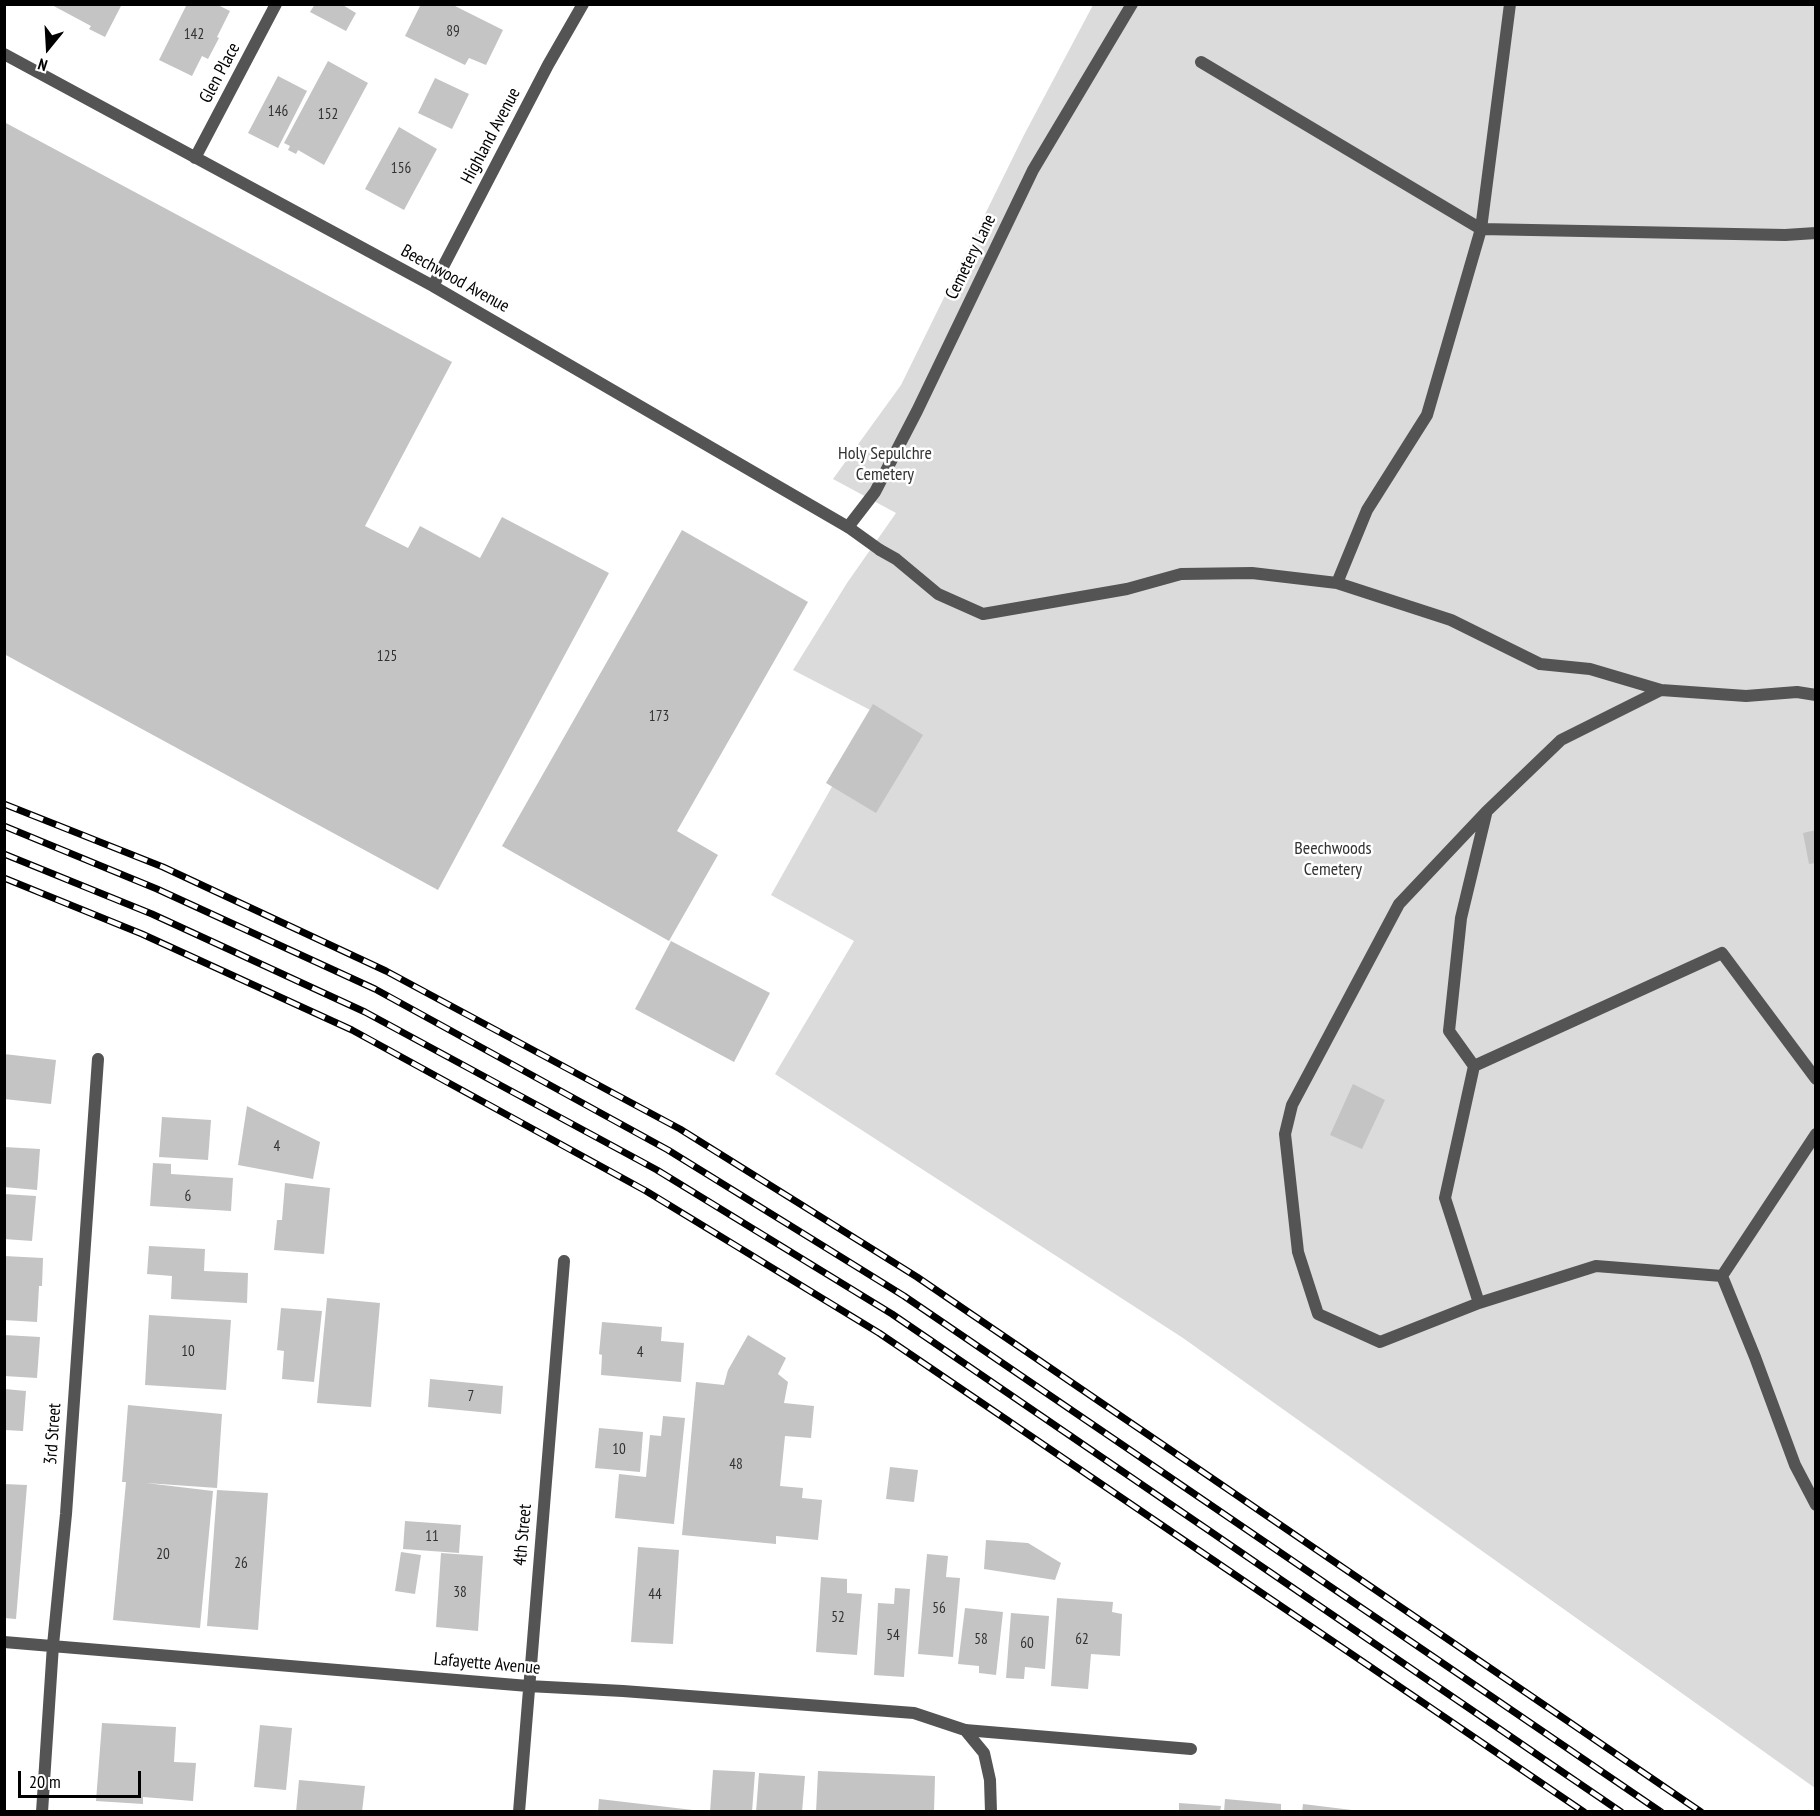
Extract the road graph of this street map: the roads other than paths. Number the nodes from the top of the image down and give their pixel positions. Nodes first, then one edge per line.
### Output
1 (276, 4) edge
2 (583, 4) edge
3 (1132, 4) edge
4 (1510, 4) edge
5 (4, 54) edge
6 (1201, 62) dead end
7 (195, 158) junction
8 (1481, 229) junction
9 (1815, 233) edge
10 (433, 286) junction
11 (848, 527) junction
12 (1337, 583) junction
13 (1661, 690) junction
14 (1815, 695) edge
15 (1486, 812) junction
16 (98, 1059) dead end
17 (1474, 1066) junction
18 (1815, 1079) edge
19 (1815, 1134) edge
20 (564, 1261) dead end
21 (1722, 1276) junction
22 (1479, 1303) junction
23 (1815, 1505) edge
24 (4, 1642) edge
25 (52, 1645) junction
26 (528, 1686) junction
27 (965, 1730) junction
28 (1191, 1749) dead end
29 (42, 1812) edge
30 (519, 1812) edge
31 (991, 1812) edge

1 - 7 street, Glen Place
2 - 10 street, Highland Avenue
3 - 11 street, Cemetery Lane
4 - 8 street
5 - 7 street, Beechwood Avenue
6 - 8 street
7 - 10 street, Beechwood Avenue
8 - 9 street
8 - 12 street
10 - 11 street, Beechwood Avenue
11 - 12 street, Beechwood Avenue
12 - 13 street, Beechwood Avenue
13 - 14 street, Beechwood Avenue
13 - 15 street
15 - 17 street
15 - 22 street
16 - 25 street, 3rd Street
17 - 18 street
17 - 22 street
19 - 21 street
20 - 26 street, 4th Street
21 - 22 street
21 - 23 street
24 - 25 street, Lafayette Avenue
25 - 26 street, Lafayette Avenue
25 - 29 street, 3rd Street
26 - 27 street, Lafayette Avenue
26 - 30 street, 4th Street
27 - 28 street, Lafayette Avenue
27 - 31 street

